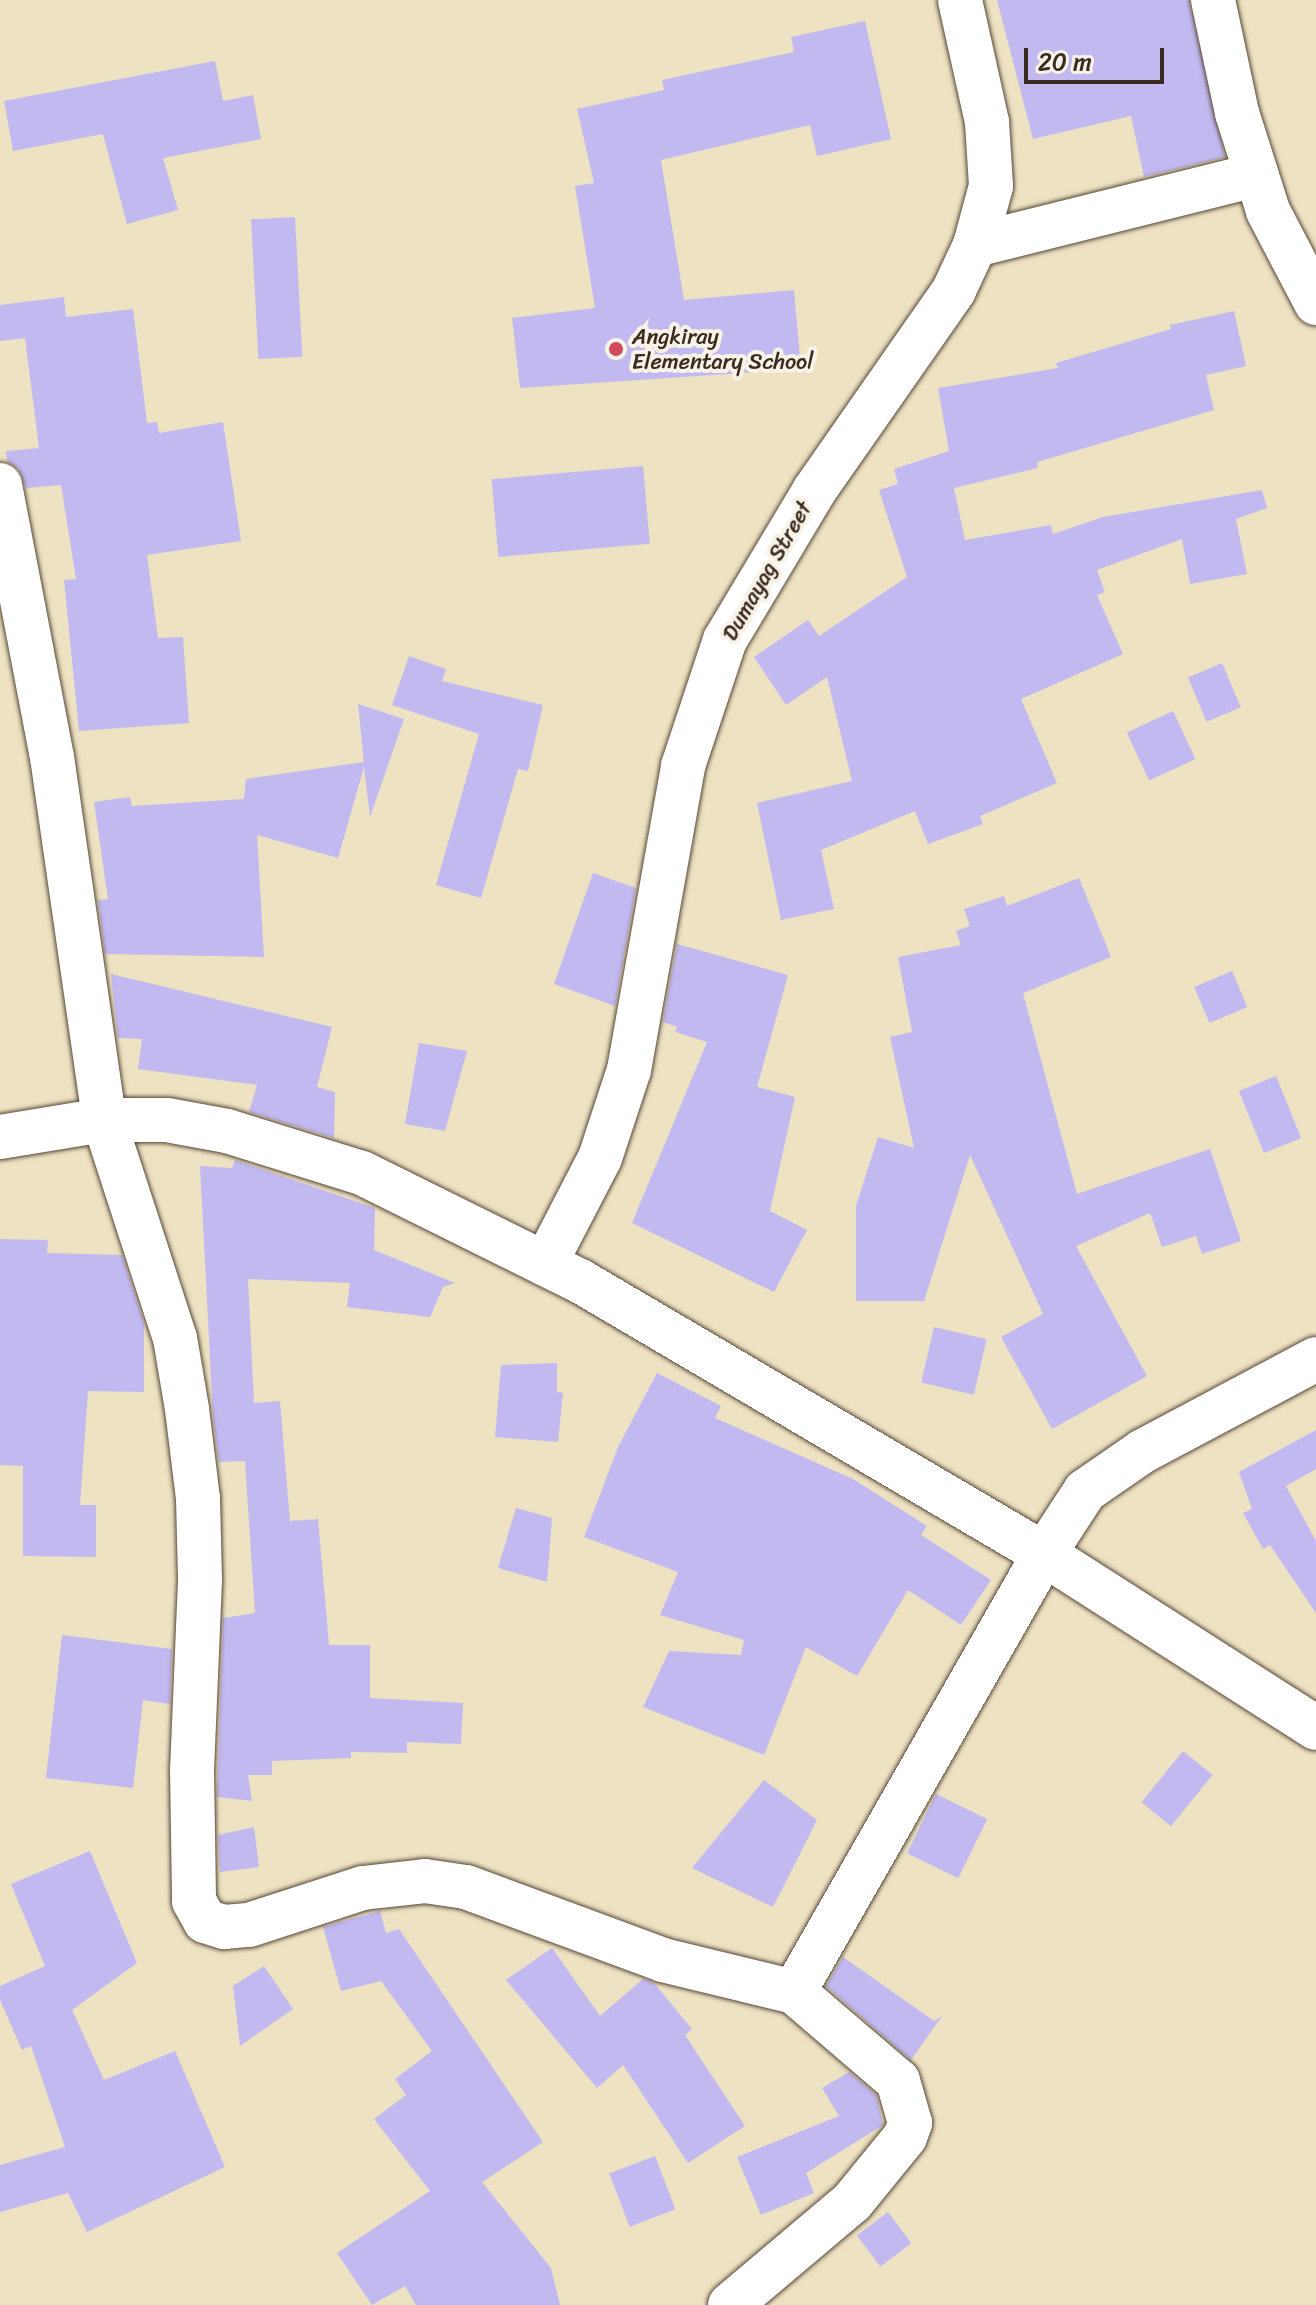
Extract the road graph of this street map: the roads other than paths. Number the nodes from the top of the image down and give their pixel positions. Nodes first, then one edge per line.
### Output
1 (960, 0) edge
2 (1213, 0) edge
3 (1256, 175) junction
4 (975, 245) junction
5 (1316, 303) edge
6 (0, 485) edge
7 (104, 1120) junction
8 (0, 1137) edge
9 (545, 1264) junction
10 (1316, 1359) edge
11 (1044, 1554) junction
12 (1316, 1728) edge
13 (794, 1992) junction
14 (730, 2305) edge

1 - 4 street, Dumayag Street
2 - 3 street
3 - 4 street
3 - 5 street
4 - 9 street, Dumayag Street
6 - 7 street
7 - 8 street
7 - 9 street
7 - 13 street
9 - 11 street
10 - 11 street
11 - 12 street
11 - 13 street
13 - 14 street

